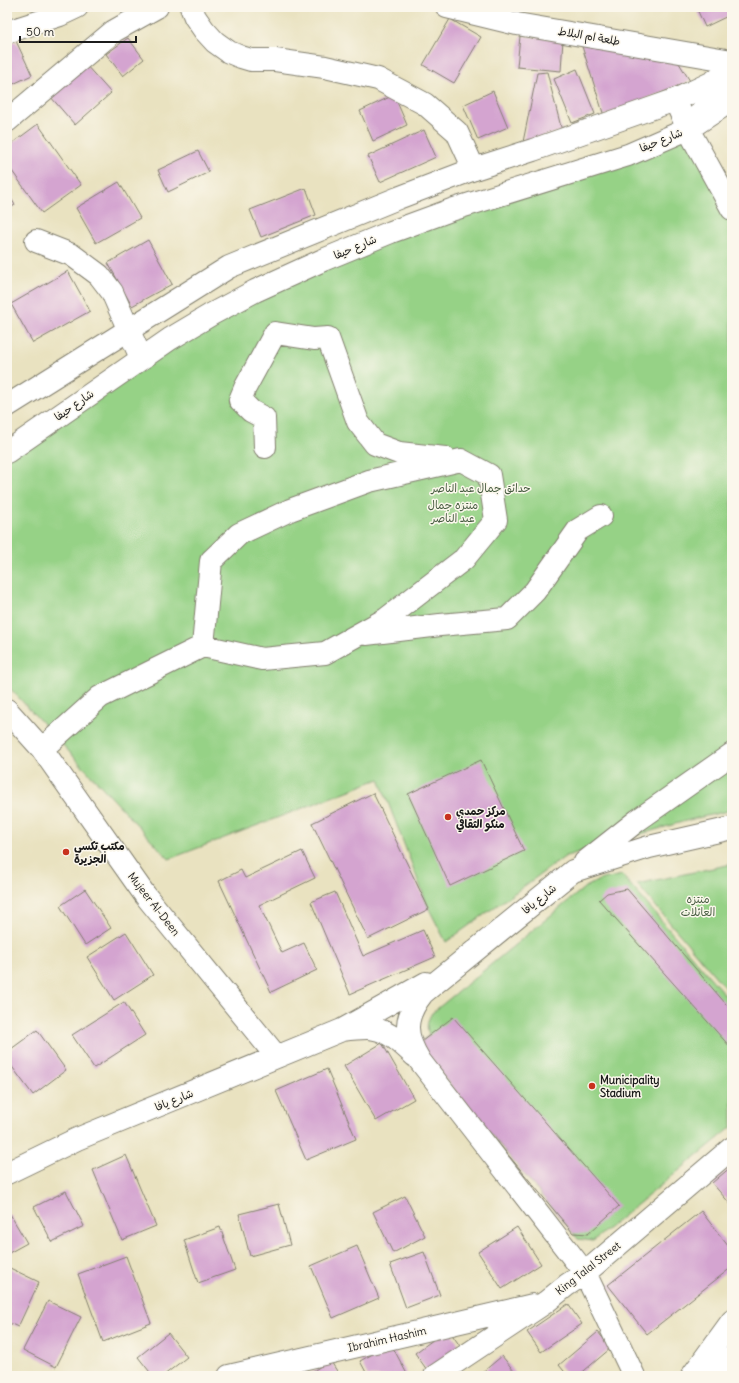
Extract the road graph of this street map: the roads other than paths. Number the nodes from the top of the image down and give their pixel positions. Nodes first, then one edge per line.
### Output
1 (77, 7) edge
2 (157, 7) edge
3 (191, 7) edge
4 (447, 7) edge
5 (7, 32) edge
6 (732, 61) edge
7 (732, 66) edge
8 (732, 70) edge
9 (675, 100) junction
10 (732, 100) edge
11 (7, 121) edge
12 (688, 129) junction
13 (474, 169) junction
14 (732, 209) edge
15 (36, 242) dead end
16 (128, 330) junction
17 (141, 358) junction
18 (7, 406) edge
19 (265, 447) dead end
20 (7, 452) edge
21 (461, 460) junction
22 (601, 516) dead end
23 (357, 635) junction
24 (203, 646) junction
25 (7, 710) edge
26 (42, 749) junction
27 (732, 754) edge
28 (732, 828) edge
29 (573, 871) junction
30 (457, 966) junction
31 (342, 1030) junction
32 (416, 1054) junction
33 (277, 1057) junction
34 (732, 1148) edge
35 (7, 1173) edge
36 (585, 1273) junction
37 (546, 1302) junction
38 (732, 1320) edge
39 (732, 1357) edge
40 (229, 1376) edge
41 (435, 1376) edge
42 (634, 1376) edge
43 (692, 1376) edge
44 (711, 1376) edge

1 - 5 street
2 - 11 street
3 - 13 street
4 - 6 street, طلعة ام البلاط
7 - 9 street
8 - 12 street
9 - 12 street
9 - 13 street
10 - 12 street, شارع حيفا
12 - 14 street
12 - 17 street, شارع حيفا
13 - 16 street
15 - 16 street
16 - 17 street
16 - 18 street
17 - 20 street, شارع حيفا
19 - 21 street
21 - 23 street
21 - 24 street
22 - 23 street
23 - 24 street
24 - 26 street
25 - 26 street, Mujeer Al-Deen
26 - 33 street, Mujeer Al-Deen
27 - 29 street
28 - 29 street, شارع يافا
29 - 30 street, شارع يافا
30 - 31 street
30 - 32 street, شارع يافا
31 - 32 street
31 - 33 street, شارع يافا
32 - 36 street
33 - 35 street, شارع يافا
34 - 36 street, King Talal Street
36 - 37 street, King Talal Street
36 - 42 street
37 - 40 street, Ibrahim Hashim
37 - 41 street, King Talal Street
38 - 43 street
39 - 44 street

